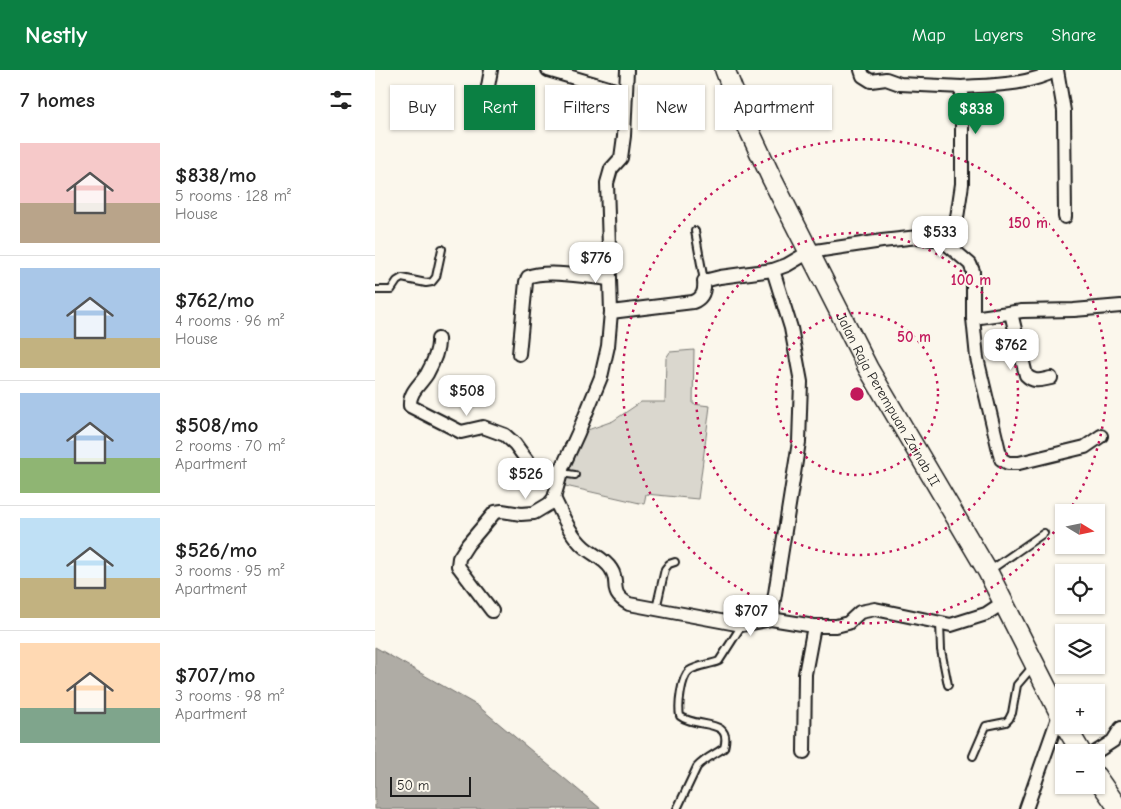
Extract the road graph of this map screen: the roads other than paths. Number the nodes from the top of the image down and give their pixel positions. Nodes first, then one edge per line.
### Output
1 (491, 70) edge
2 (548, 70) edge
3 (627, 70) edge
4 (725, 70) edge
5 (861, 70) edge
6 (1057, 70) edge
7 (488, 85) edge
8 (598, 85) edge
9 (626, 85) edge
10 (962, 87) junction
11 (624, 130) edge
12 (1065, 217) dead end
13 (695, 231) dead end
14 (942, 240) junction
15 (442, 249) dead end
16 (810, 252) junction
17 (773, 270) junction
18 (610, 279) junction
19 (704, 281) junction
20 (375, 290) edge
21 (1121, 306) edge
22 (611, 312) junction
23 (1011, 313) junction
24 (973, 318) junction
25 (438, 339) dead end
26 (519, 354) dead end
27 (1051, 378) dead end
28 (1101, 436) dead end
29 (561, 473) junction
30 (575, 475) dead end
31 (554, 498) junction
32 (1044, 533) dead end
33 (675, 562) dead end
34 (988, 572) junction
35 (1004, 602) junction
36 (656, 609) junction
37 (492, 611) dead end
38 (771, 619) junction
39 (940, 623) junction
40 (742, 625) junction
41 (814, 626) junction
42 (1034, 664) junction
43 (948, 685) dead end
44 (1055, 705) edge
45 (1121, 728) edge
46 (1058, 734) edge
47 (1105, 746) edge
48 (804, 752) dead end
49 (973, 756) dead end
50 (1105, 789) edge
51 (677, 809) edge
52 (1027, 809) edge
53 (1119, 809) edge

1 - 7 street
2 - 8 street
3 - 9 street
4 - 16 main road, Jalan Raja Perempuan Zainab II
5 - 10 street
6 - 10 street
6 - 12 street
10 - 14 street
11 - 18 street
13 - 19 lane
14 - 16 street
14 - 24 street
15 - 20 lane
16 - 17 street
16 - 34 main road, Jalan Raja Perempuan Zainab II
17 - 19 street
17 - 38 street
18 - 22 street
18 - 26 street
19 - 22 street
21 - 23 street
22 - 29 street
23 - 24 street
23 - 27 street
24 - 28 street
25 - 29 street
29 - 30 lane
29 - 31 street
31 - 36 street
31 - 37 street
32 - 34 lane
33 - 36 lane
34 - 35 main road, Jalan Raja Perempuan Zainab II
35 - 39 street
35 - 42 main road, Jalan Raja Perempuan Zainab II
36 - 40 street
38 - 40 street
38 - 41 street
39 - 41 street
39 - 43 lane
40 - 51 lane
41 - 48 street
42 - 44 main road, Jalan Raja Perempuan Zainab II
42 - 49 lane
45 - 47 street
46 - 52 street
50 - 53 main road

